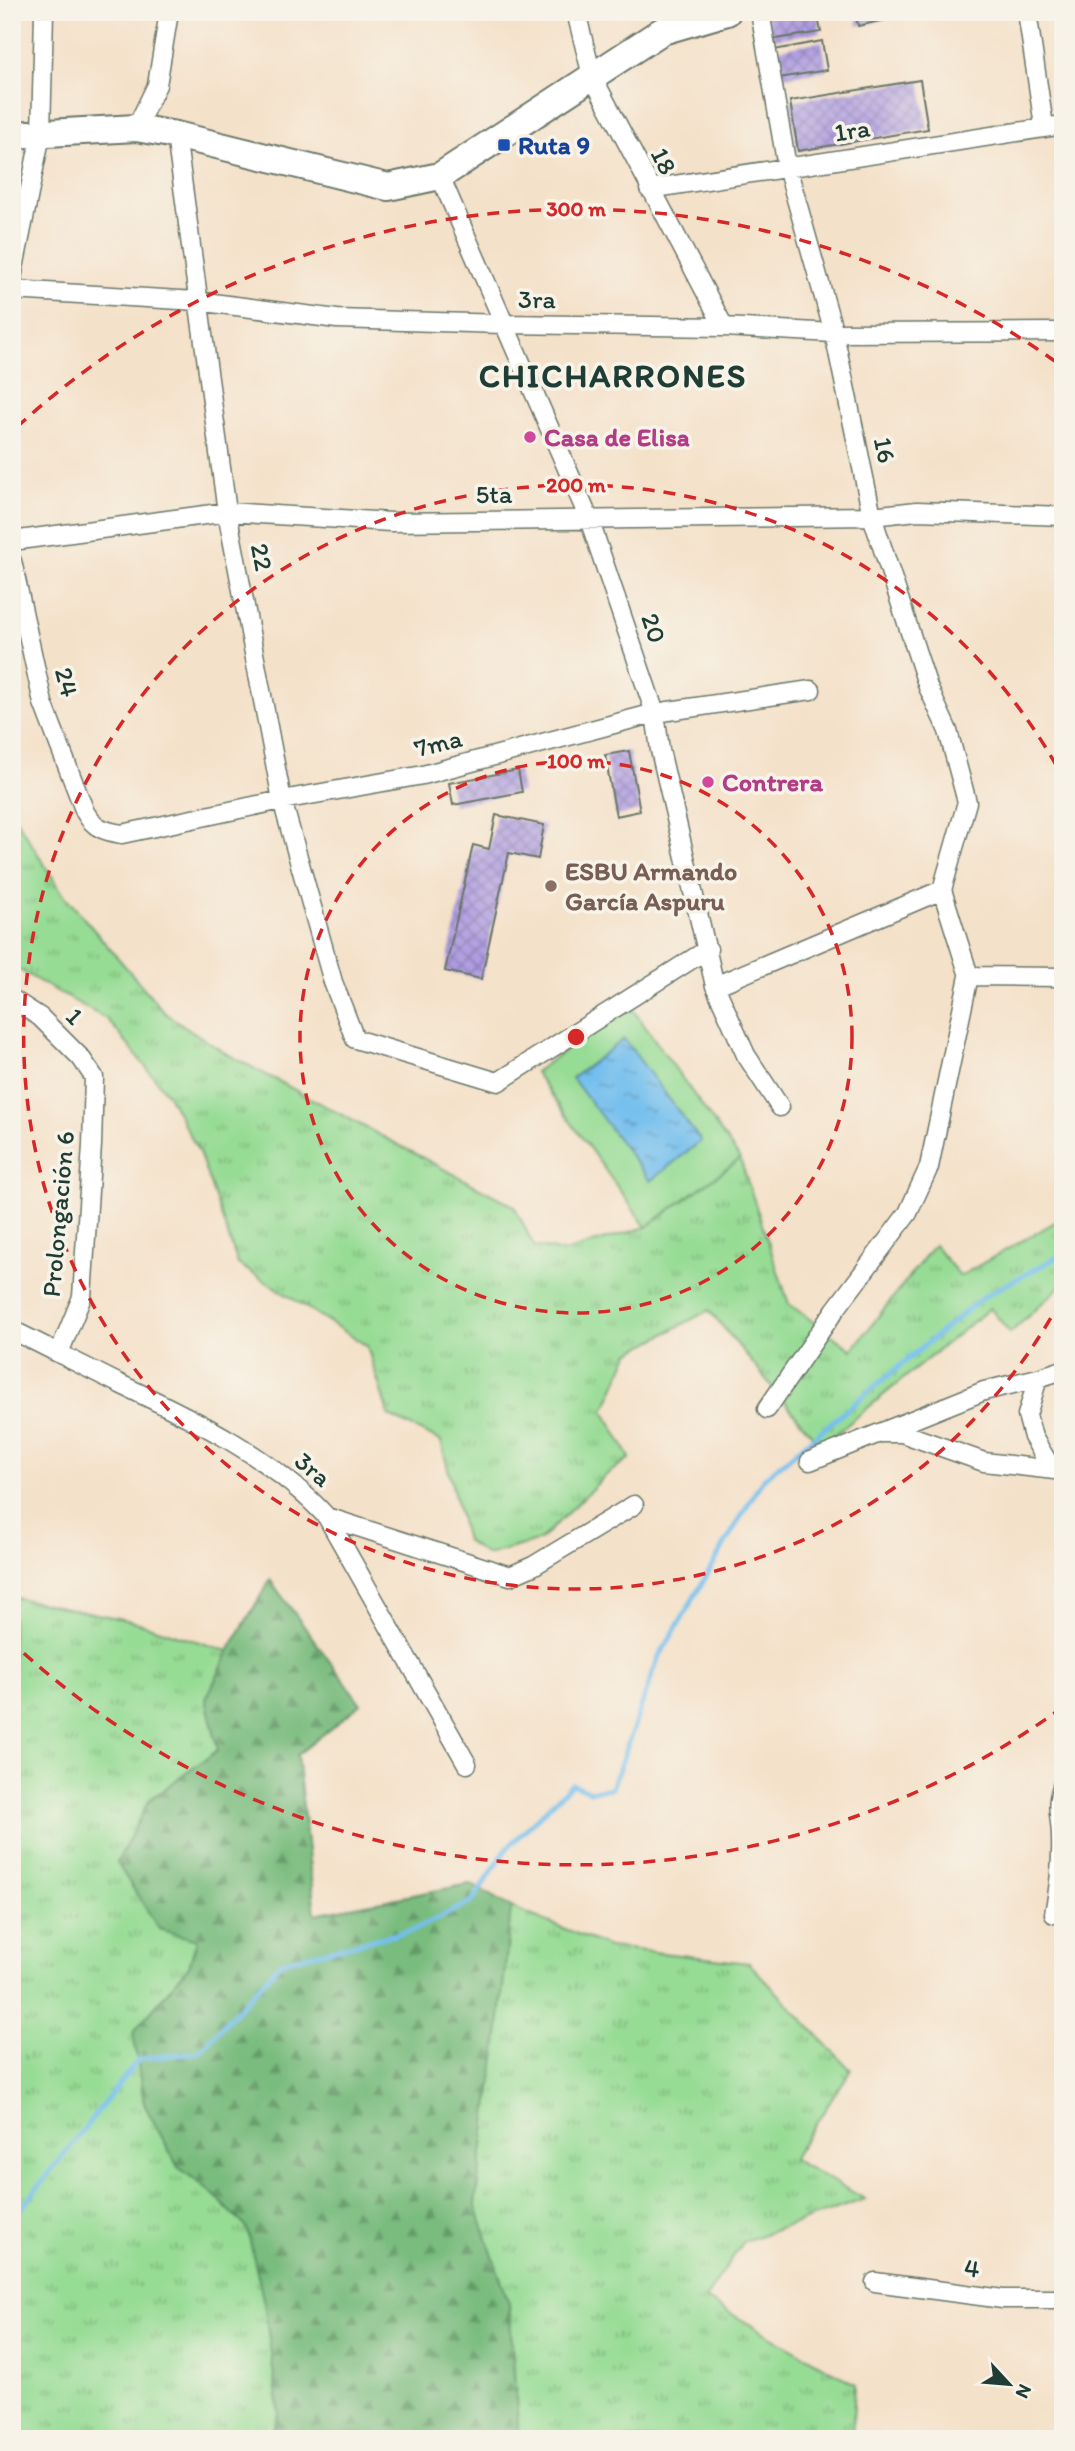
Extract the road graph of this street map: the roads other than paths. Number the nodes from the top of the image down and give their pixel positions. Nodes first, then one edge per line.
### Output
1 (44, 12) edge
2 (169, 12) edge
3 (576, 12) edge
4 (727, 12) edge
5 (760, 12) edge
6 (1027, 12) edge
7 (592, 76) junction
8 (1063, 125) edge
9 (1044, 126) junction
10 (136, 128) junction
11 (41, 134) junction
12 (12, 135) edge
13 (176, 135) junction
14 (786, 167) junction
15 (440, 176) junction
16 (649, 188) junction
17 (12, 278) edge
18 (12, 290) edge
19 (197, 301) junction
20 (503, 324) junction
21 (724, 327) junction
22 (1063, 332) edge
23 (834, 333) junction
24 (227, 512) junction
25 (872, 516) junction
26 (1063, 516) edge
27 (589, 519) junction
28 (12, 541) edge
29 (12, 561) edge
30 (811, 690) dead end
31 (655, 713) junction
32 (282, 800) junction
33 (86, 812) joint
34 (942, 890) junction
35 (708, 948) junction
36 (969, 976) junction
37 (1063, 977) edge
38 (715, 986) junction
39 (12, 999) edge
40 (94, 1077) joint
41 (780, 1107) dead end
42 (12, 1330) edge
43 (59, 1353) junction
44 (1063, 1370) edge
45 (1038, 1378) junction
46 (767, 1409) dead end
47 (877, 1433) junction
48 (810, 1461) dead end
49 (1057, 1470) edge
50 (634, 1505) dead end
51 (327, 1517) junction
52 (467, 1764) dead end
53 (1063, 1784) edge
54 (1054, 1913) dead end
55 (875, 2281) dead end
56 (1063, 2299) edge

1 - 11 street
2 - 10 street
3 - 7 street, 18
4 - 7 street
5 - 14 street, 16
6 - 9 street
7 - 15 street
7 - 16 street, 18
8 - 9 street, 1ra
9 - 14 street, 1ra
10 - 11 street
10 - 13 street
11 - 12 street
11 - 17 street
13 - 15 street
13 - 19 street, 22
14 - 16 street, 1ra
14 - 23 street, 16
15 - 20 street, 20
16 - 21 street, 18
18 - 19 street, 3ra
19 - 20 street, 3ra
19 - 24 street, 22
20 - 21 street, 3ra
20 - 27 street, 20
21 - 23 street, 3ra
22 - 23 street, 3ra
23 - 25 street, 16
24 - 27 street, 5ta
24 - 28 street, 5ta
24 - 32 street, 22
25 - 26 street, 5ta
25 - 27 street, 5ta
25 - 34 street, 16
27 - 31 street, 20
29 - 33 street, 24
30 - 31 street, 7ma
31 - 32 street, 7ma
31 - 35 street, 20
32 - 33 street, 7ma
32 - 35 street, 22
34 - 36 street
34 - 38 street
35 - 38 street, 20
36 - 37 street
36 - 46 street
38 - 41 street, 20
39 - 40 street, 1
40 - 43 street, Prolongación 6
42 - 43 street, 3ra
43 - 51 street, 3ra
44 - 45 street
45 - 47 street
45 - 49 street
47 - 48 street
47 - 49 street
50 - 51 street
51 - 52 street, 3ra
53 - 54 street
55 - 56 street, 4

